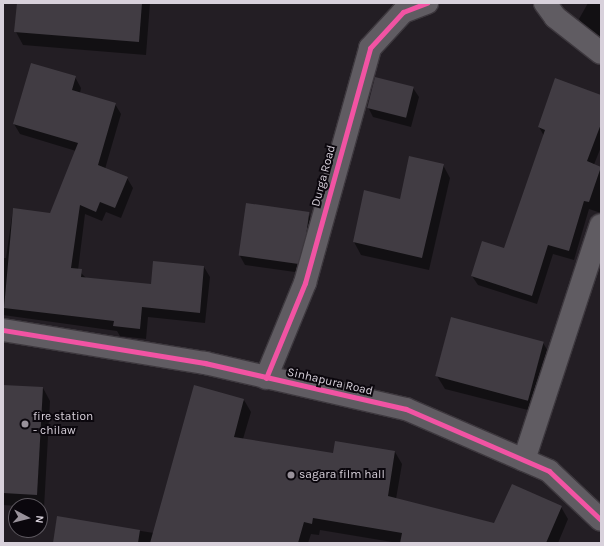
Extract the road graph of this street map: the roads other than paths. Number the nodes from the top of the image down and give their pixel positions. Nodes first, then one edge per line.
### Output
1 (427, 3) edge
2 (545, 3) edge
3 (601, 54) edge
4 (601, 225) edge
5 (3, 330) edge
6 (266, 378) junction
7 (524, 460) junction
8 (601, 520) edge

1 - 6 street, Durga Road
2 - 3 street
4 - 7 street
5 - 6 street, Sinhapura Road
6 - 7 street, Sinhapura Road
7 - 8 street, Sinhapura Road

